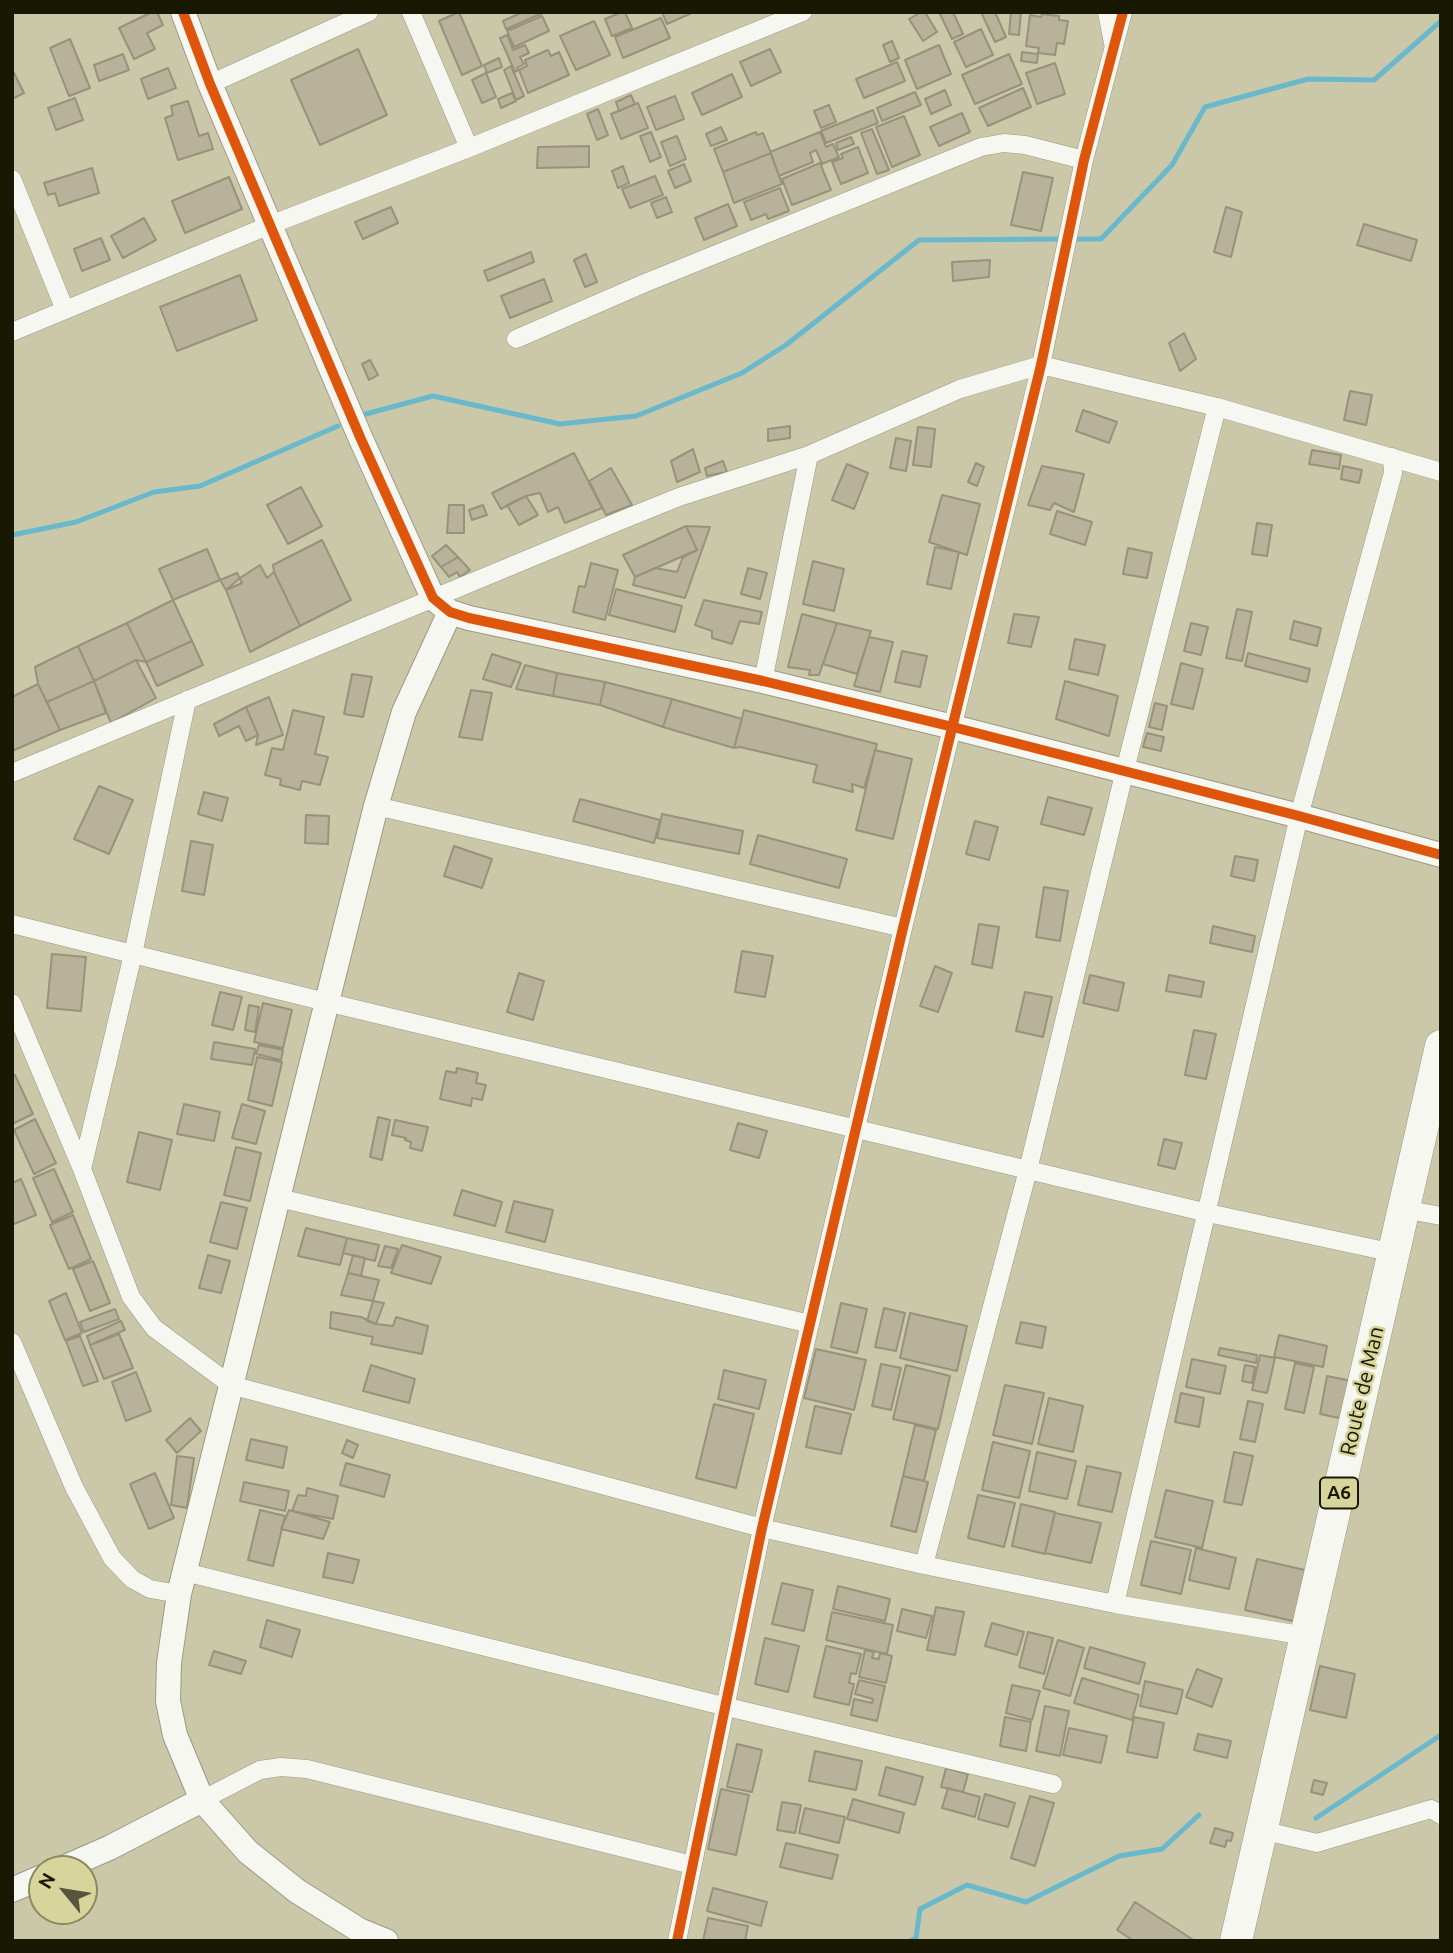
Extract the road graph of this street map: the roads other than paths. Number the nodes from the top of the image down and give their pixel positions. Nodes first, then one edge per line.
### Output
1 (183, 12) edge
2 (369, 12) edge
3 (411, 12) edge
4 (803, 12) edge
5 (1107, 12) edge
6 (1123, 12) edge
7 (1115, 50) junction
8 (211, 84) junction
9 (469, 148) junction
10 (1084, 160) junction
11 (12, 179) edge
12 (270, 225) junction
13 (65, 310) junction
14 (12, 332) edge
15 (516, 339) dead end
16 (1041, 365) junction
17 (1217, 407) junction
18 (809, 455) junction
19 (1392, 457) junction
20 (1441, 472) edge
21 (441, 605) junction
22 (763, 681) junction
23 (187, 701) junction
24 (953, 727) junction
25 (1125, 770) junction
26 (12, 774) edge
27 (376, 806) junction
28 (1299, 816) junction
29 (1441, 855) edge
30 (12, 924) edge
31 (903, 928) junction
32 (133, 954) junction
33 (327, 1002) junction
34 (12, 1003) edge
35 (1441, 1047) edge
36 (856, 1128) junction
37 (82, 1169) junction
38 (1028, 1170) junction
39 (279, 1198) junction
40 (1403, 1209) junction
41 (1208, 1213) junction
42 (1441, 1216) edge
43 (1394, 1252) junction
44 (810, 1324) junction
45 (12, 1342) edge
46 (231, 1385) junction
47 (762, 1528) junction
48 (924, 1565) junction
49 (182, 1583) junction
50 (1115, 1604) junction
51 (1306, 1636) junction
52 (723, 1706) junction
53 (1053, 1784) dead end
54 (202, 1800) junction
55 (1441, 1815) edge
56 (1261, 1830) junction
57 (94, 1855) edge
58 (692, 1865) junction
59 (386, 1941) edge
60 (677, 1941) edge
61 (1236, 1941) edge

1 - 8 street
2 - 8 street
3 - 9 street
4 - 9 street
5 - 7 street
6 - 7 street
7 - 10 street
8 - 12 street
9 - 12 street
10 - 15 street
10 - 16 street
11 - 13 street
12 - 13 street
12 - 21 street
13 - 14 street
16 - 17 street
16 - 18 street
16 - 24 street
17 - 19 street
17 - 25 street
18 - 21 street
18 - 22 street
19 - 20 street
19 - 28 street
21 - 22 street
21 - 23 street
21 - 27 street
22 - 24 street
23 - 26 street
23 - 32 street
24 - 25 street
24 - 31 street
25 - 28 street
25 - 38 street
27 - 31 street
27 - 33 street
28 - 29 street
28 - 41 street
30 - 32 street
31 - 36 street
32 - 33 street
32 - 37 street
33 - 36 street
33 - 39 street
34 - 37 street
35 - 40 highway, Route de Man / A6
36 - 38 street
36 - 44 street
37 - 46 street
38 - 41 street
38 - 48 street
39 - 44 street
39 - 46 street
40 - 42 street
40 - 43 highway, Route de Man / A6
41 - 43 street
41 - 50 street
43 - 51 highway, Route de Man / A6
44 - 47 street
45 - 49 street
46 - 47 street
46 - 49 street
47 - 48 street
47 - 52 street
48 - 50 street
49 - 52 street
49 - 54 street
50 - 51 street
51 - 56 highway, Route de Man / A6
52 - 53 street
52 - 58 street
54 - 57 street
54 - 58 street
54 - 59 street
55 - 56 street
56 - 61 highway, Route de Man / A6
58 - 60 street

